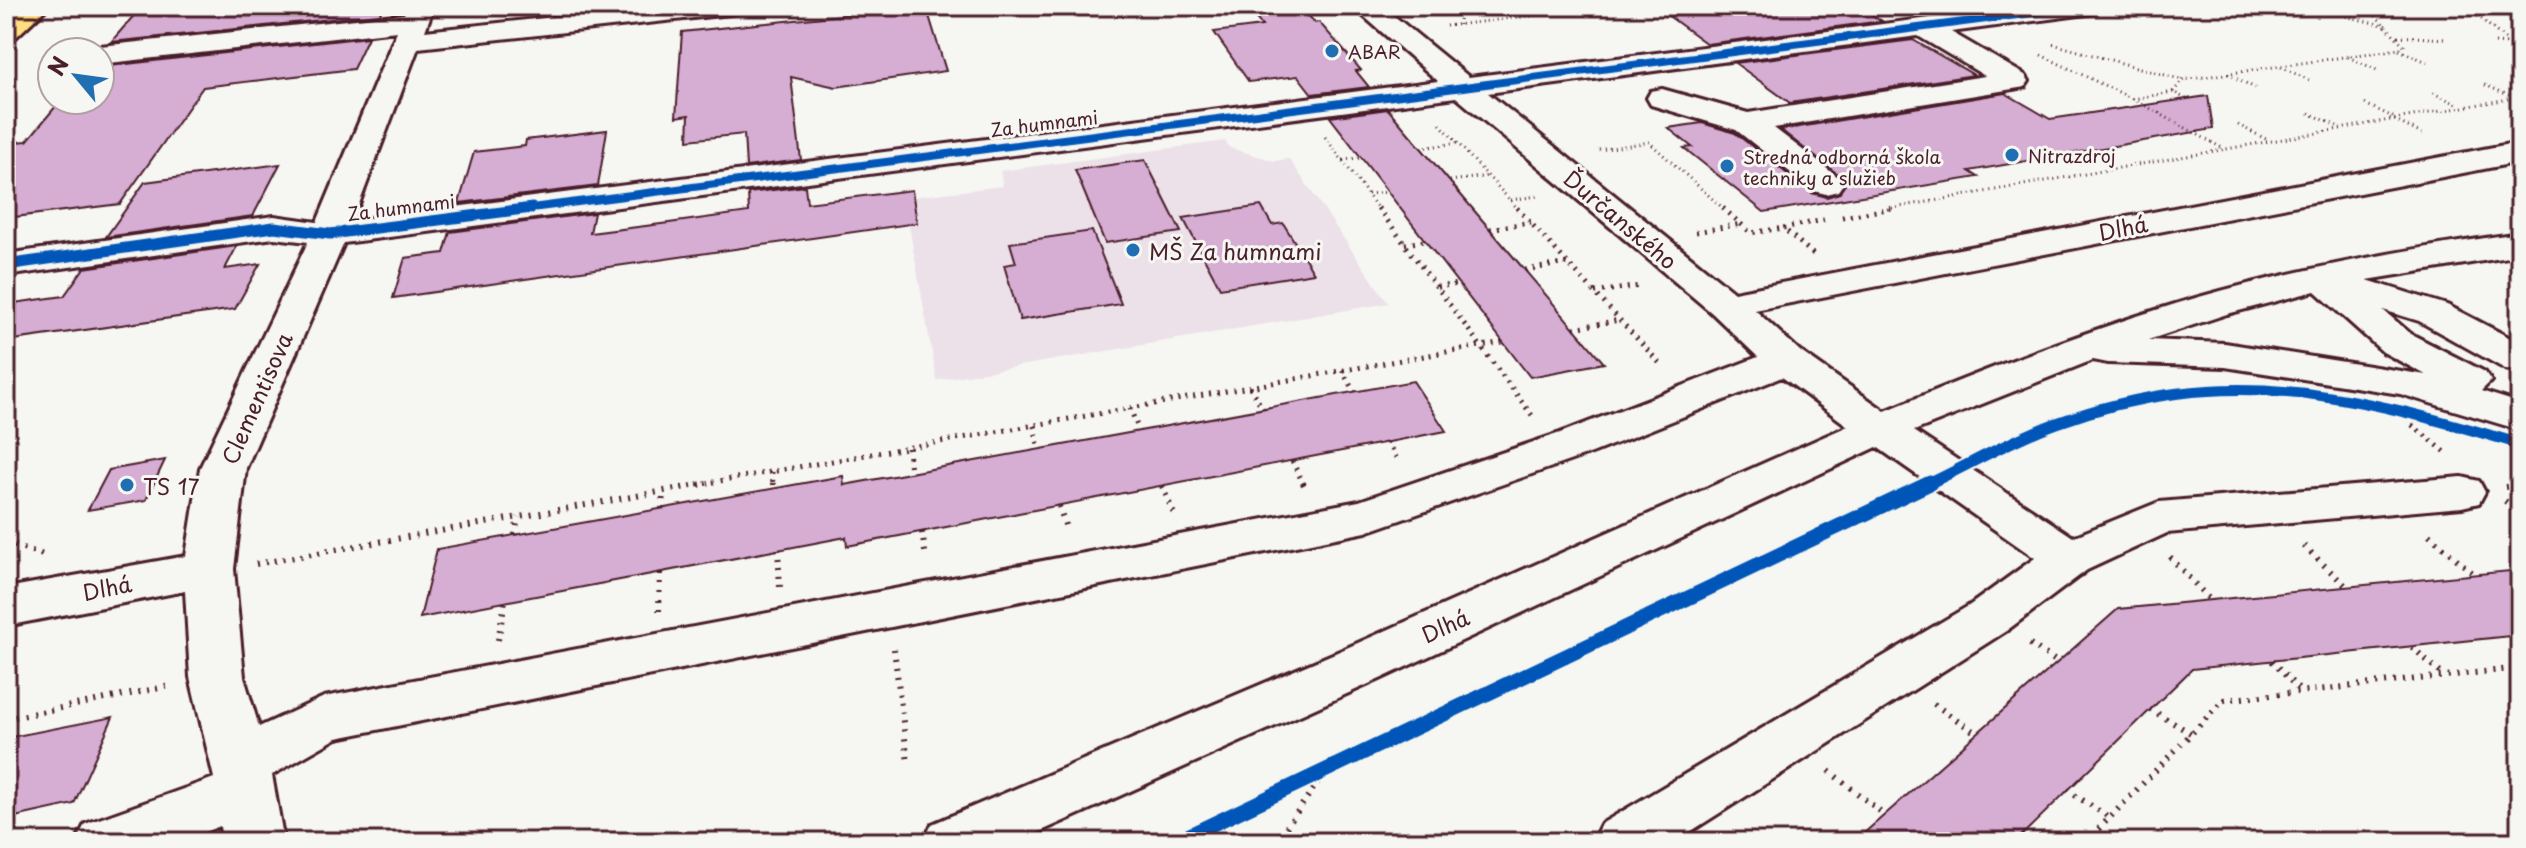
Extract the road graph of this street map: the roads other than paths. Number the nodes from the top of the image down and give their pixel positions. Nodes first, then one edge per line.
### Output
1 (36, 6) edge
2 (730, 6) edge
3 (1365, 6) edge
4 (2069, 7) edge
5 (414, 23) edge
6 (1926, 29) junction
7 (6, 31) edge
8 (116, 53) edge
9 (1464, 89) junction
10 (1662, 98) dead end
11 (1747, 123) junction
12 (2520, 152) edge
13 (1826, 184) dead end
14 (330, 234) junction
15 (2520, 244) edge
16 (6, 265) edge
17 (2325, 280) junction
18 (1726, 305) junction
19 (2082, 350) junction
20 (2520, 360) edge
21 (1786, 361) junction
22 (2520, 407) edge
23 (2520, 417) edge
24 (1881, 429) junction
25 (2462, 492) dead end
26 (2070, 558) junction
27 (230, 567) junction
28 (6, 607) edge
29 (246, 799) edge
30 (1011, 830) edge
31 (107, 842) edge
32 (954, 842) edge
33 (1623, 842) edge

1 - 7 main road
2 - 5 street
3 - 9 street, Ďurčanského
4 - 6 street, Za humnami
5 - 8 street
5 - 14 street, Clementisova
6 - 9 street, Za humnami
6 - 11 street
9 - 14 street, Za humnami
9 - 18 street, Ďurčanského
10 - 11 street
11 - 13 street
12 - 18 street, Dlhá
14 - 16 street, Za humnami
14 - 27 street, Clementisova
15 - 17 street, Dlhá
17 - 19 street, Dlhá
17 - 20 street
17 - 22 street
18 - 21 street, Ďurčanského
19 - 23 street
19 - 24 street, Dlhá
21 - 24 street, Ďurčanského
21 - 29 street
24 - 26 street
24 - 30 street, Dlhá
25 - 26 street
26 - 33 street
27 - 28 street, Dlhá
27 - 29 street, Clementisova
29 - 31 street
30 - 32 street, Dlhá

